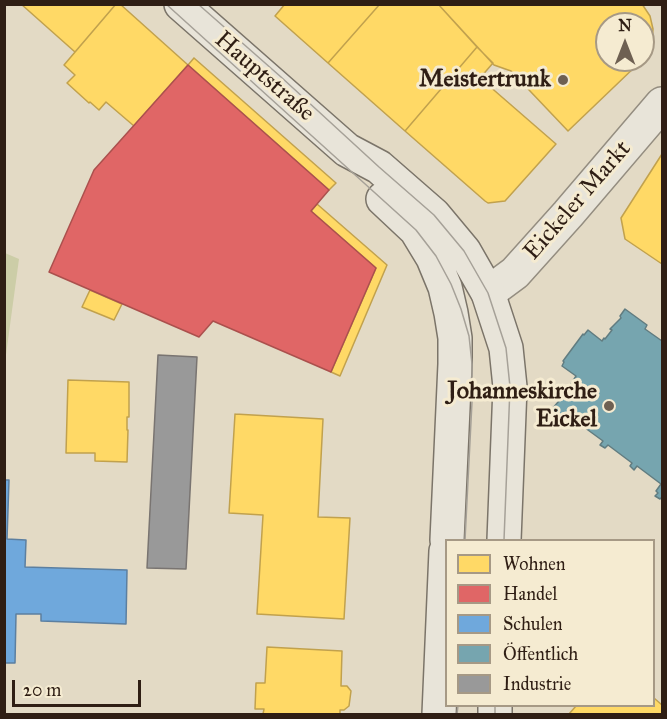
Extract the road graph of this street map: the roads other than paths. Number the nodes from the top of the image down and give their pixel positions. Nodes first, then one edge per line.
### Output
1 (182, 4) edge
2 (663, 104) edge
3 (346, 150) junction
4 (488, 293) junction
5 (447, 539) edge
6 (504, 539) edge
7 (445, 592) edge
8 (439, 714) edge

1 - 3 street, Hauptstraße
2 - 4 street, Eickeler Markt
3 - 4 street, Hauptstraße
3 - 5 street, Hauptstraße
4 - 6 street, Hauptstraße
7 - 8 street

